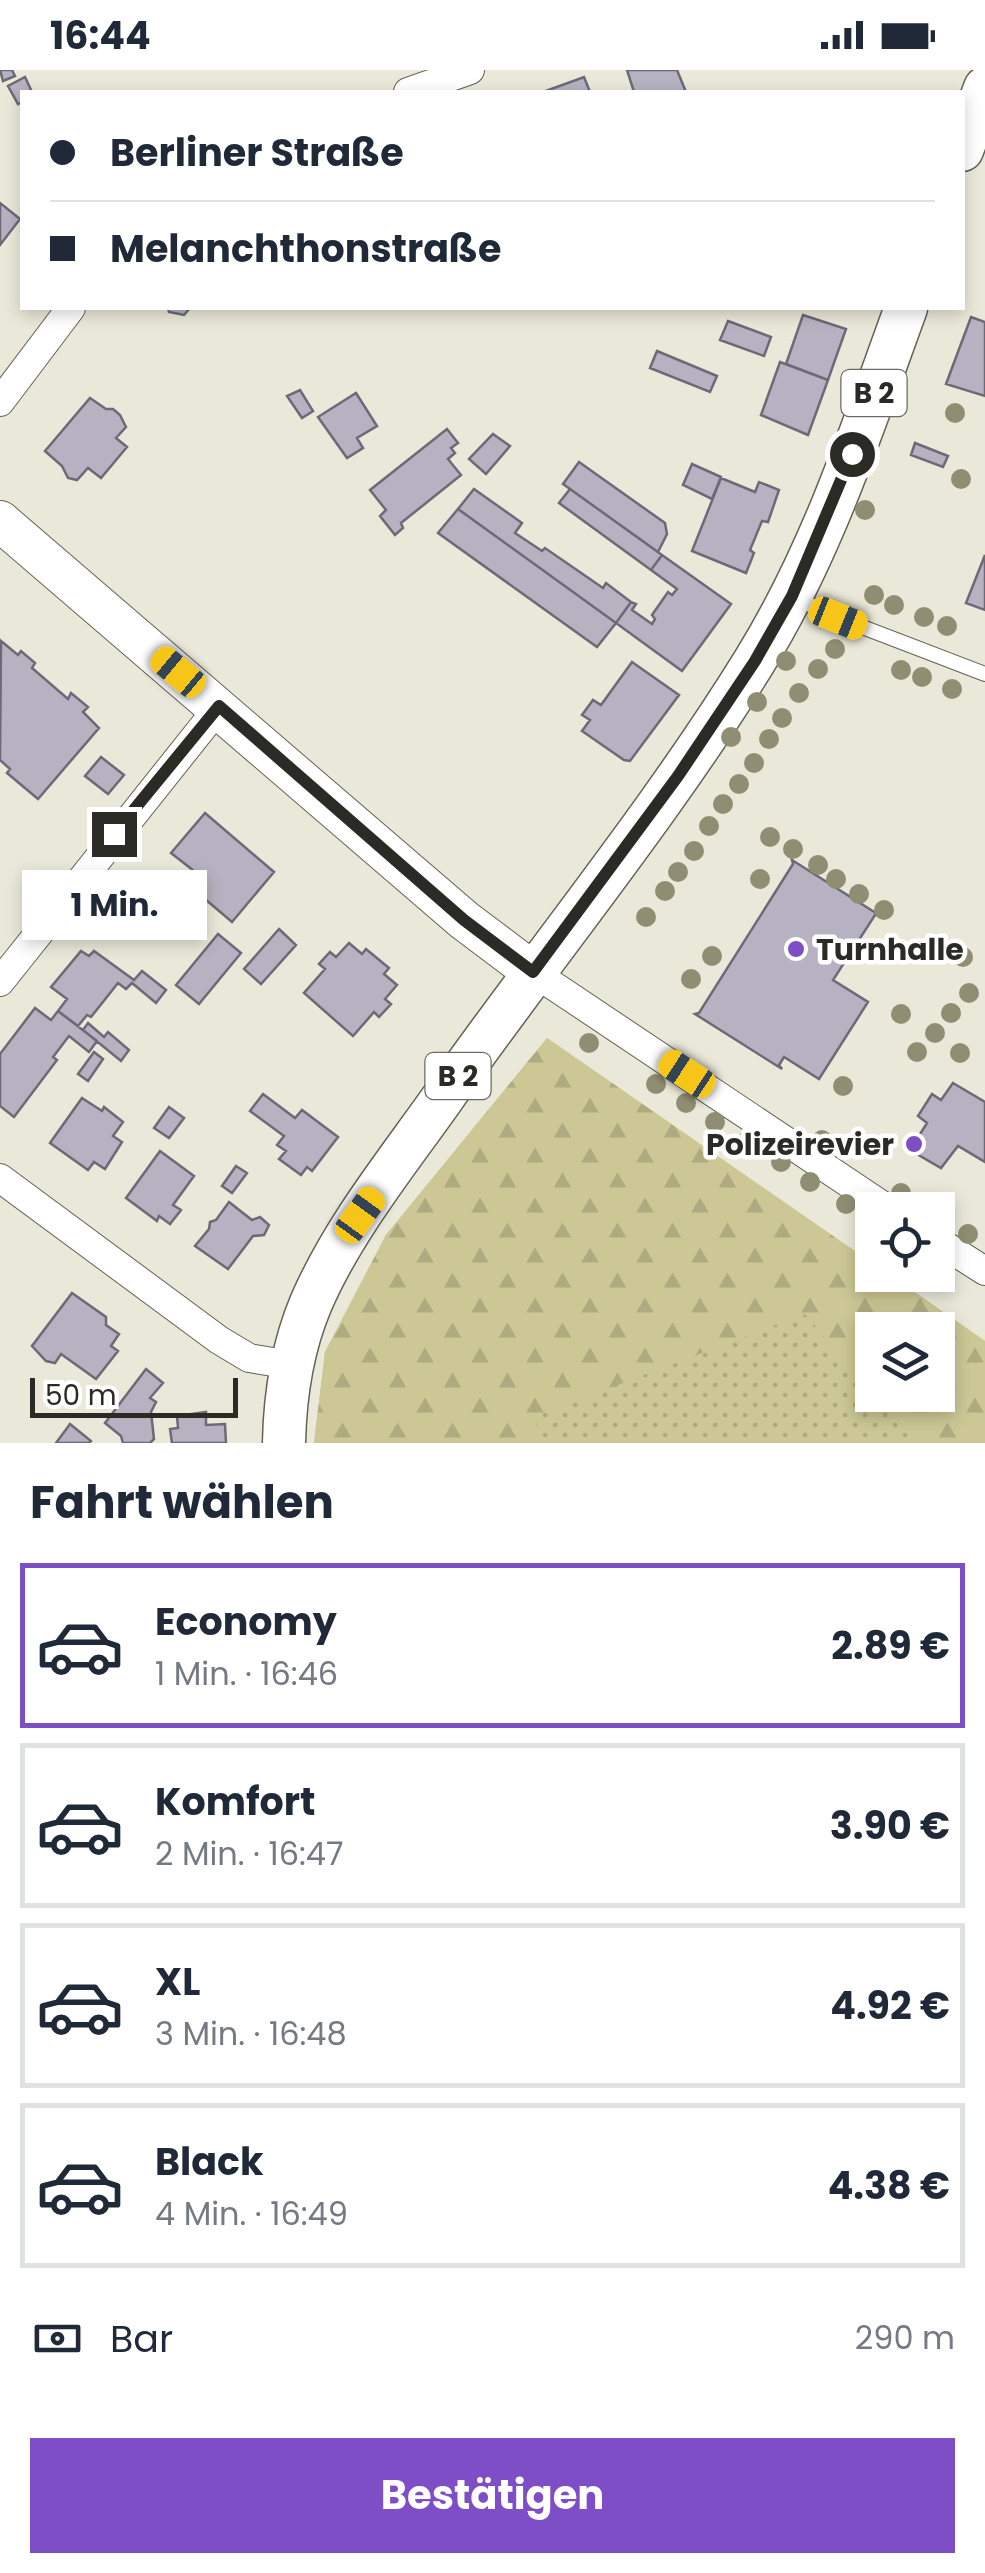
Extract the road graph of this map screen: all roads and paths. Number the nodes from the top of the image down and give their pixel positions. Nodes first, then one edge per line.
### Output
1 (470, 70) edge
2 (985, 88) edge
3 (414, 90) edge
4 (965, 142) edge
5 (70, 310) edge
6 (905, 310) edge
7 (0, 402) edge
8 (0, 520) edge
9 (792, 596) junction
10 (985, 674) edge
11 (219, 706) junction
12 (533, 972) junction
13 (0, 982) edge
14 (0, 1178) edge
15 (862, 1192) edge
16 (955, 1251) edge
17 (985, 1271) edge
18 (291, 1364) junction
19 (284, 1443) edge

1 - 3 street
2 - 4 main road
5 - 7 street
6 - 9 main road, B 2
8 - 11 street
9 - 10 lane
9 - 12 main road, B 2
11 - 12 street
11 - 13 street
12 - 15 street
12 - 18 main road, B 2
14 - 18 street
16 - 17 street
18 - 19 main road, B 2

